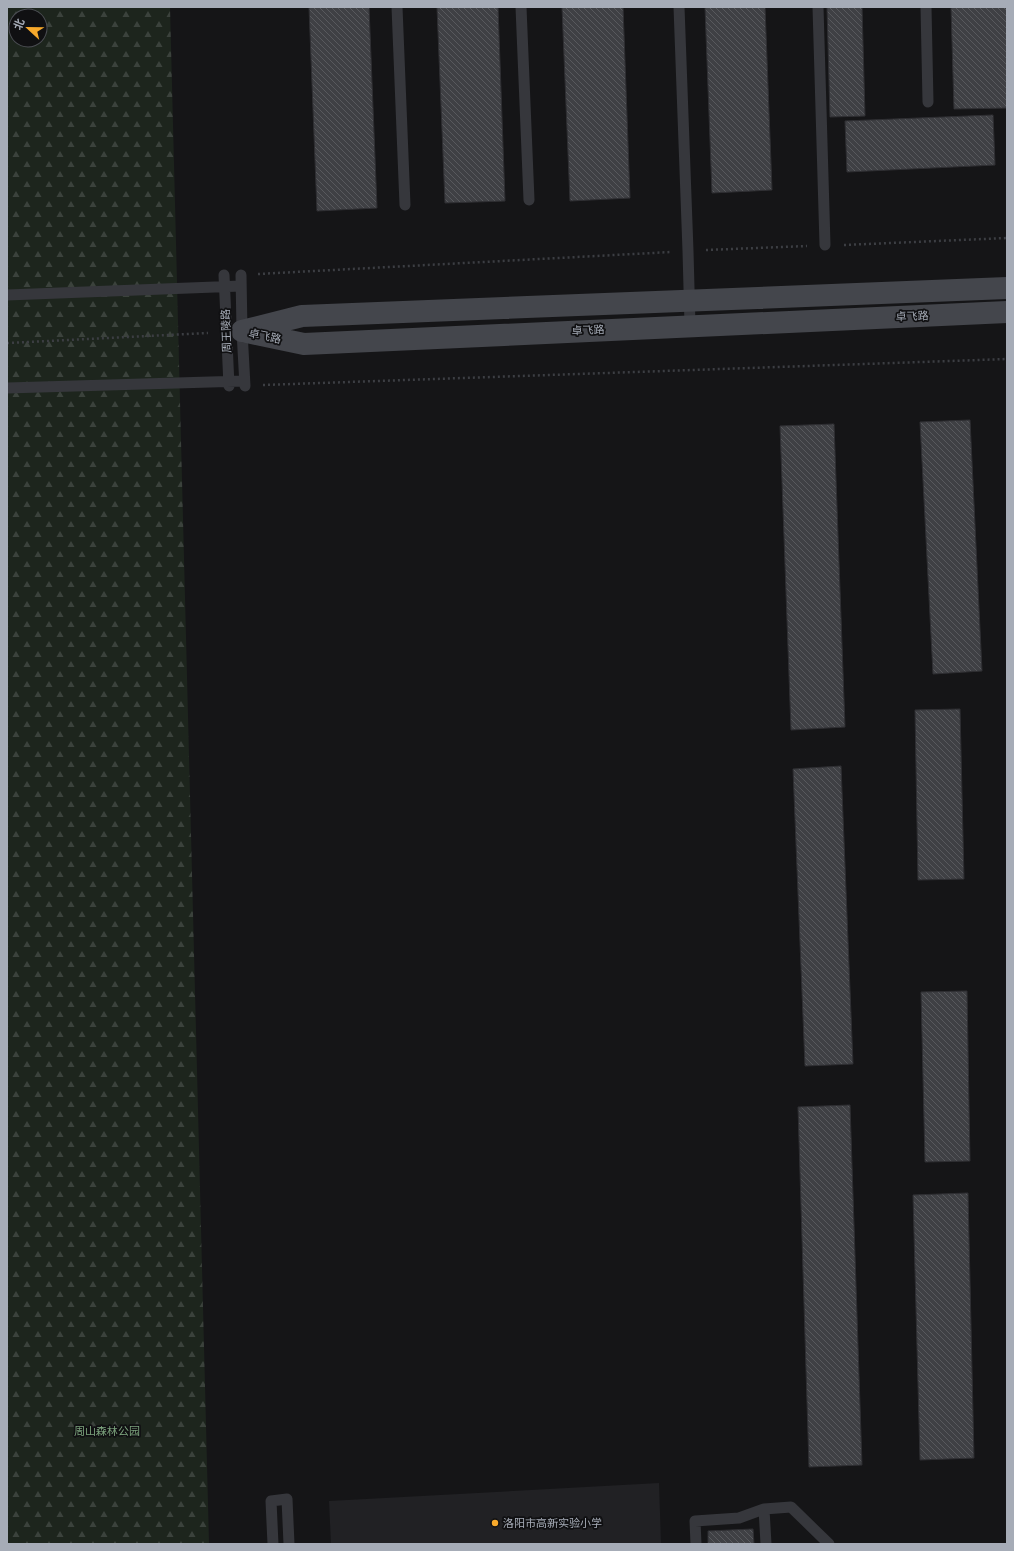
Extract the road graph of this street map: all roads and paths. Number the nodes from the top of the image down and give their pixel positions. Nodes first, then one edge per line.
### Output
1 (397, 7) edge
2 (521, 7) edge
3 (679, 7) edge
4 (818, 7) edge
5 (926, 7) edge
6 (928, 102) dead end
7 (529, 200) dead end
8 (404, 205) dead end
9 (1007, 238) edge
10 (825, 245) junction
11 (688, 251) junction
12 (224, 281) junction
13 (241, 281) junction
14 (1007, 288) edge
15 (7, 295) edge
16 (689, 300) junction
17 (1007, 312) edge
18 (690, 325) junction
19 (234, 331) junction
20 (7, 343) edge
21 (1007, 359) edge
22 (229, 384) junction
23 (244, 384) junction
24 (7, 388) edge
25 (764, 1509) junction
26 (273, 1544) edge
27 (289, 1544) edge
28 (696, 1544) edge
29 (766, 1544) edge
30 (829, 1544) edge

1 - 8 lane
2 - 7 lane
3 - 11 lane
4 - 10 lane
5 - 6 lane
9 - 10 path
10 - 11 path
11 - 13 path
11 - 16 lane
12 - 13 lane
12 - 15 lane
12 - 19 lane, 周王陵路
13 - 19 lane, 周王陵路
14 - 16 street, 卓飞路
16 - 18 lane
16 - 19 street, 卓飞路
17 - 18 street, 卓飞路
18 - 19 street, 卓飞路
19 - 20 path
19 - 22 lane, 周王陵路
19 - 23 lane, 周王陵路
21 - 23 path
22 - 23 lane
22 - 24 lane
25 - 28 lane
25 - 29 lane
25 - 30 lane
26 - 27 lane

